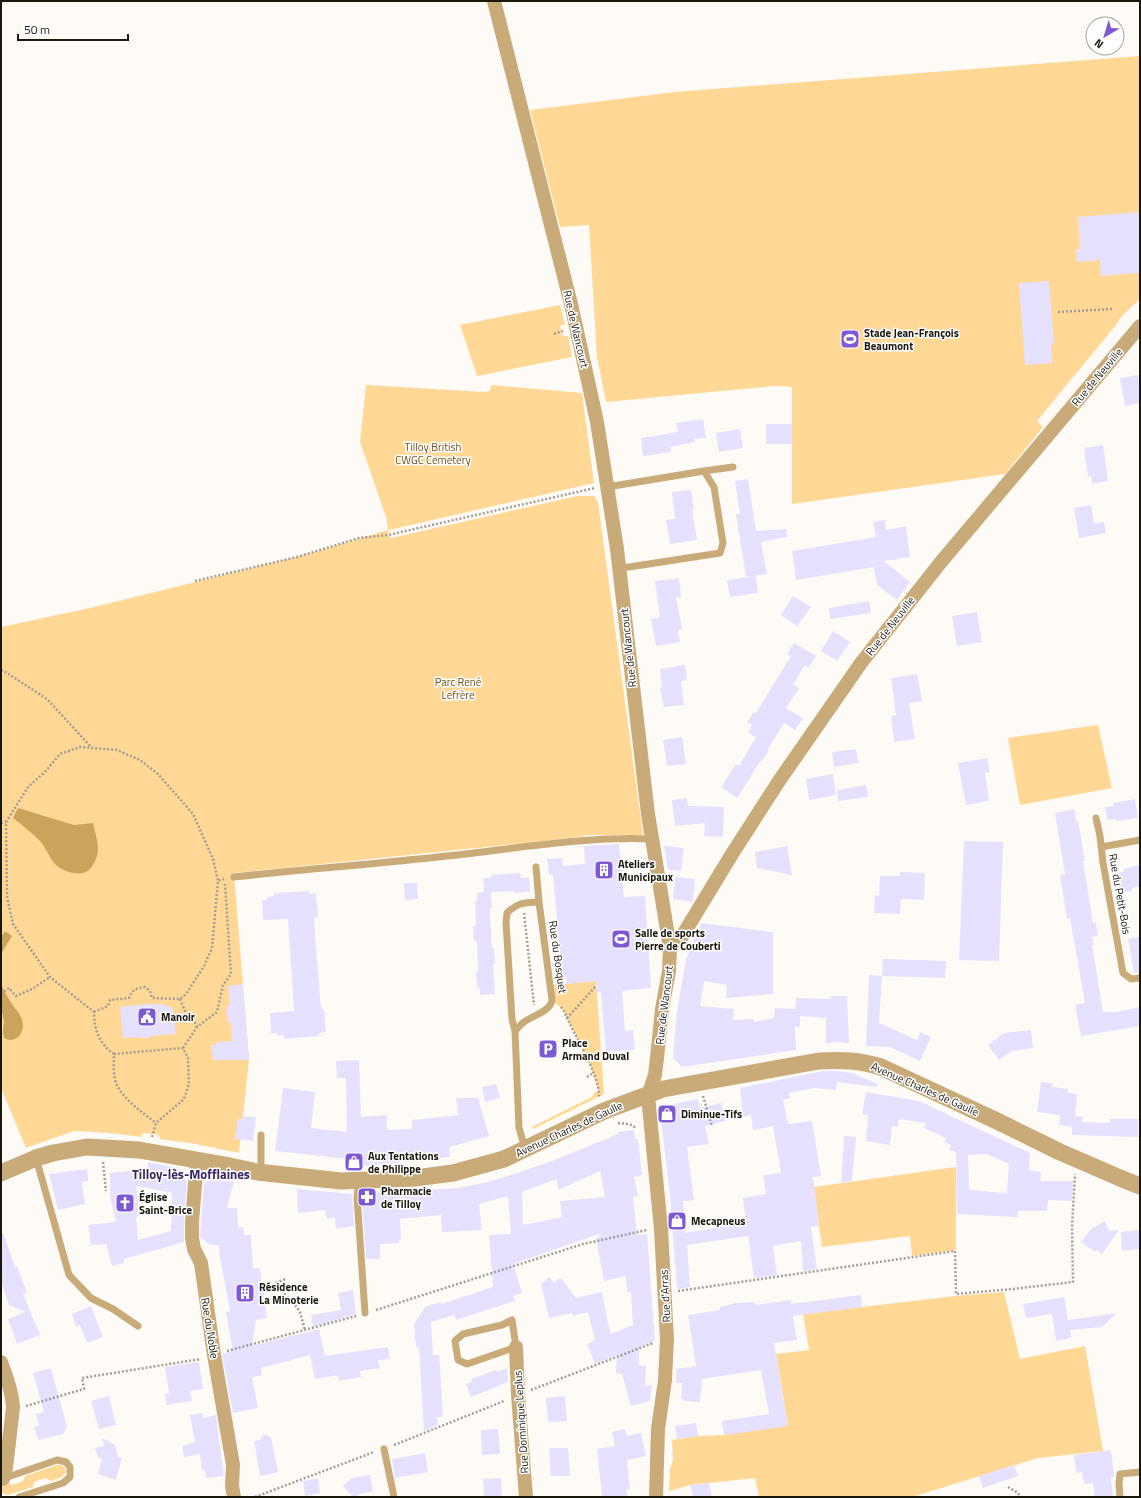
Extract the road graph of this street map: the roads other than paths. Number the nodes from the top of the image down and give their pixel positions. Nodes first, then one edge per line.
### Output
1 (494, 1) edge
2 (1140, 326) edge
3 (732, 467) dead end
4 (704, 471) junction
5 (607, 487) junction
6 (618, 568) junction
7 (1096, 818) dead end
8 (652, 839) junction
9 (1140, 840) edge
10 (1101, 847) junction
11 (536, 867) dead end
12 (234, 877) dead end
13 (539, 902) junction
14 (670, 948) junction
15 (1140, 978) edge
16 (515, 1031) junction
17 (648, 1096) junction
18 (261, 1135) dead end
19 (525, 1148) junction
20 (36, 1158) junction
21 (198, 1160) junction
22 (261, 1172) junction
23 (1, 1173) edge
24 (359, 1181) junction
25 (1140, 1186) edge
26 (365, 1313) road end
27 (138, 1326) dead end
28 (516, 1347) junction
29 (1, 1362) edge
30 (384, 1449) road end
31 (1140, 1472) edge
32 (2, 1479) edge
33 (19, 1497) edge
34 (234, 1497) edge
35 (394, 1497) edge
36 (526, 1497) edge
37 (656, 1497) edge
38 (1120, 1497) edge

1 - 5 street, Rue de Wancourt
2 - 14 street, Rue de Neuville
3 - 4 lane
4 - 5 lane
4 - 6 lane
5 - 6 street, Rue de Wancourt
6 - 8 street, Rue de Wancourt
7 - 10 lane, Rue du Petit-Bois
8 - 12 lane
8 - 14 street, Rue de Wancourt
9 - 10 lane
10 - 15 lane, Rue du Petit-Bois
11 - 13 lane, Rue du Bosquet
13 - 16 lane, Rue du Bosquet
13 - 16 lane
14 - 17 street, Rue de Wancourt
16 - 19 lane
17 - 19 street, Avenue Charles de Gaulle
17 - 25 street, Avenue Charles de Gaulle
17 - 37 street, Rue d'Arras
18 - 22 lane
19 - 24 street, Avenue Charles de Gaulle
20 - 21 street, Avenue Charles de Gaulle
20 - 23 street, Avenue Charles de Gaulle
20 - 27 lane
21 - 22 street, Avenue Charles de Gaulle
21 - 34 street, Rue du Noble
22 - 24 street, Avenue Charles de Gaulle
24 - 26 lane
28 - 28 lane
28 - 36 street, Rue Dominique Leplus
29 - 32 street
30 - 35 lane
31 - 38 lane
32 - 33 lane

